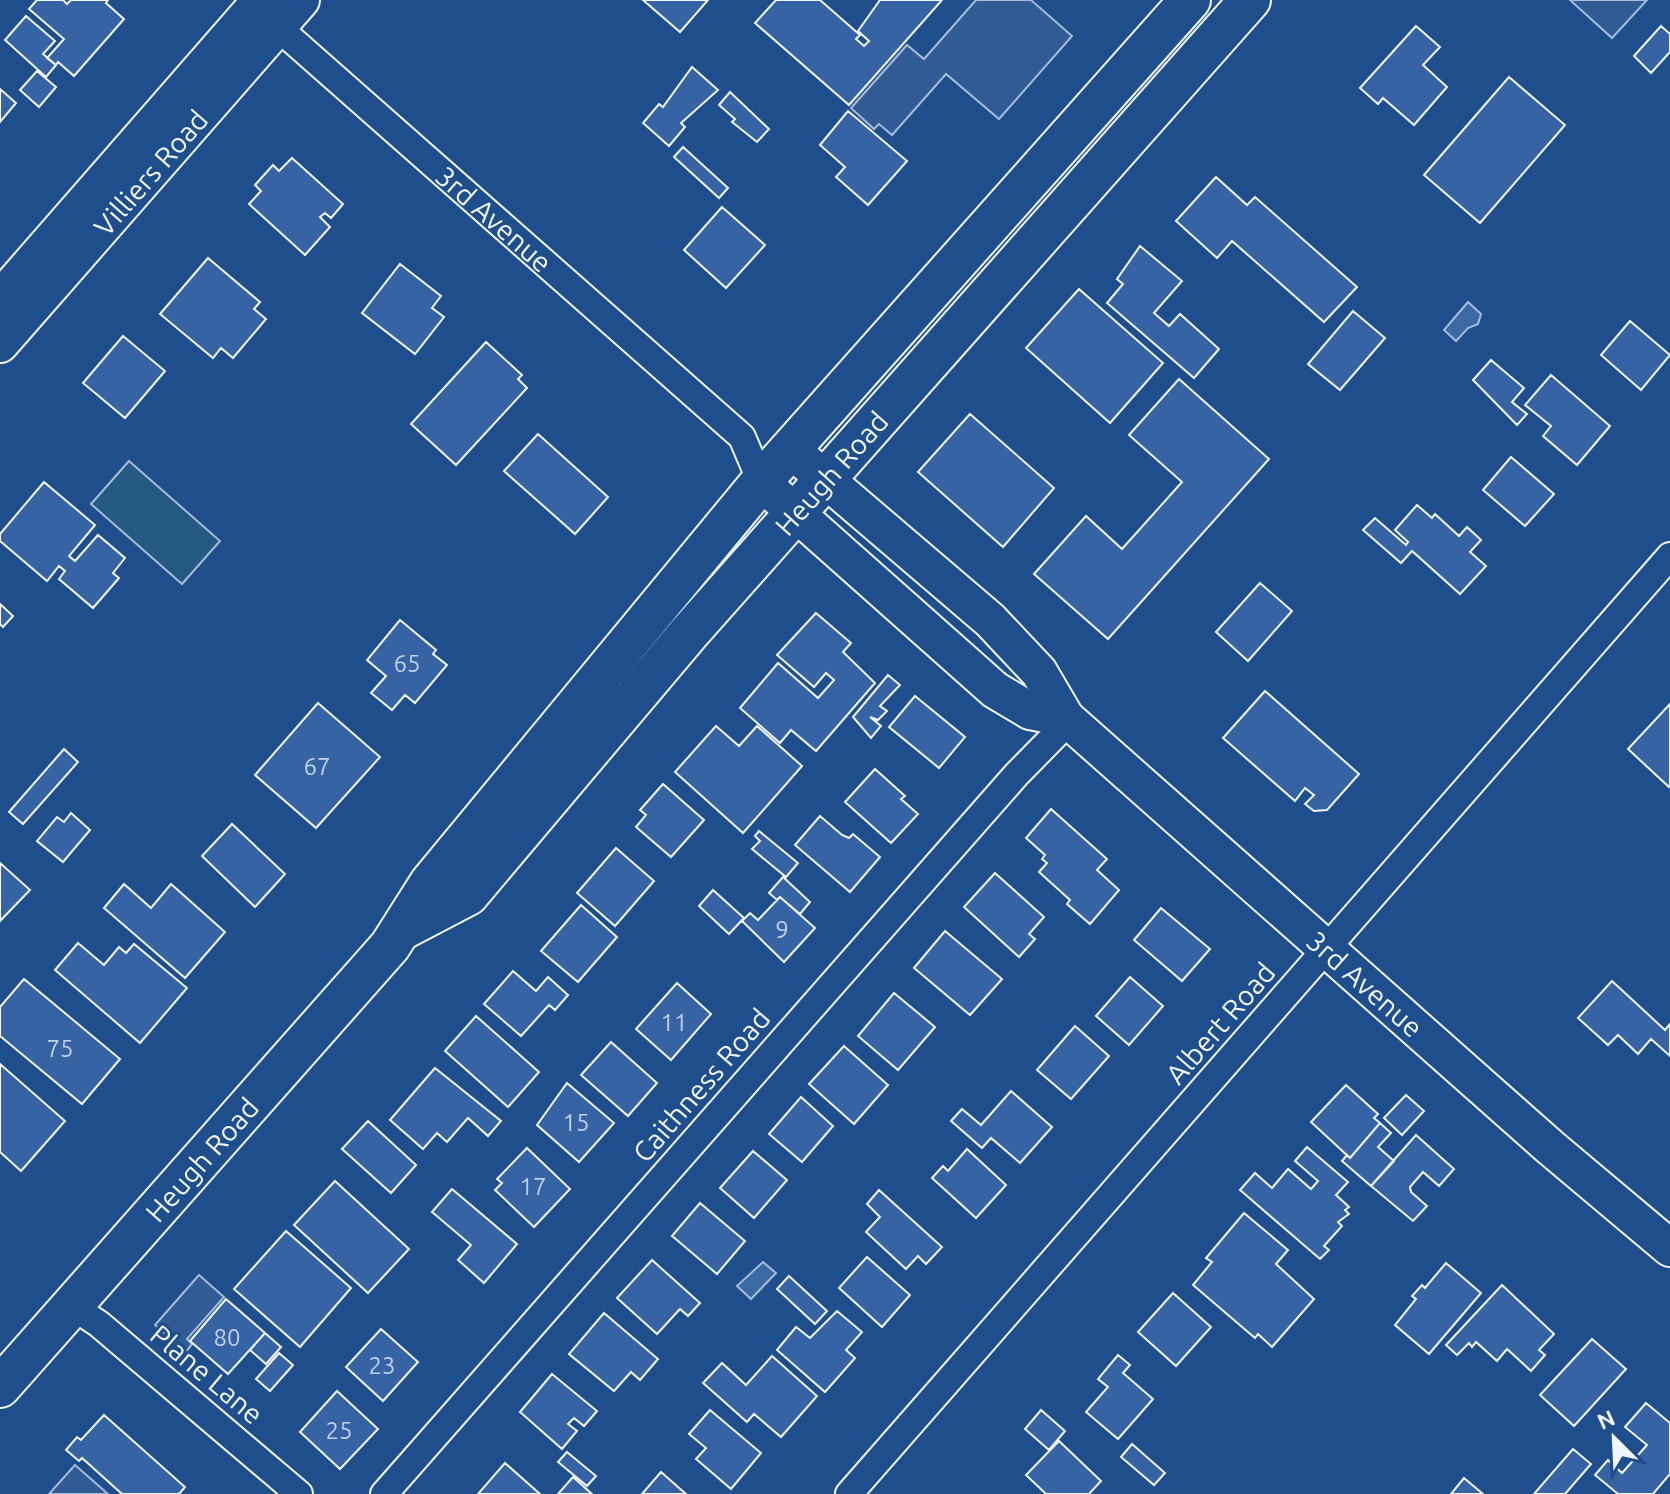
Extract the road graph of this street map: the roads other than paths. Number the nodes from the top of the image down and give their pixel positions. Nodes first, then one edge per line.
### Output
1 (301, 0) edge
2 (1190, 0) edge
3 (1250, 0) edge
4 (260, 8) edge
5 (0, 299) edge
6 (0, 344) edge
7 (742, 437) junction
8 (790, 449) junction
9 (825, 478) junction
10 (761, 482) junction
11 (795, 512) junction
12 (1670, 556) edge
13 (1068, 720) junction
14 (403, 929) junction
15 (1329, 949) junction
16 (1669, 1248) edge
17 (72, 1306) junction
18 (0, 1387) edge
19 (299, 1494) edge
20 (384, 1494) edge
21 (849, 1494) edge

1 - 4 street, Villiers Road
2 - 8 main road, Heugh Road
3 - 9 main road, Heugh Road
4 - 5 street, Villiers Road
4 - 6 street, Villiers Road
4 - 7 street, 3rd Avenue
7 - 8 street, 3rd Avenue
7 - 10 street, 3rd Avenue
8 - 9 street, 3rd Avenue
8 - 10 main road, Heugh Road
9 - 11 main road, Heugh Road
9 - 13 street, 3rd Avenue
10 - 11 street, 3rd Avenue
10 - 14 main road, Heugh Road
11 - 13 street, 3rd Avenue
11 - 14 main road, Heugh Road
12 - 15 street, Albert Road
13 - 15 street, 3rd Avenue
13 - 20 street, Caithness Road
14 - 17 main road, Heugh Road
15 - 16 street, 3rd Avenue
15 - 21 street, Albert Road
17 - 18 main road, Heugh Road
17 - 19 street, Plane Lane

